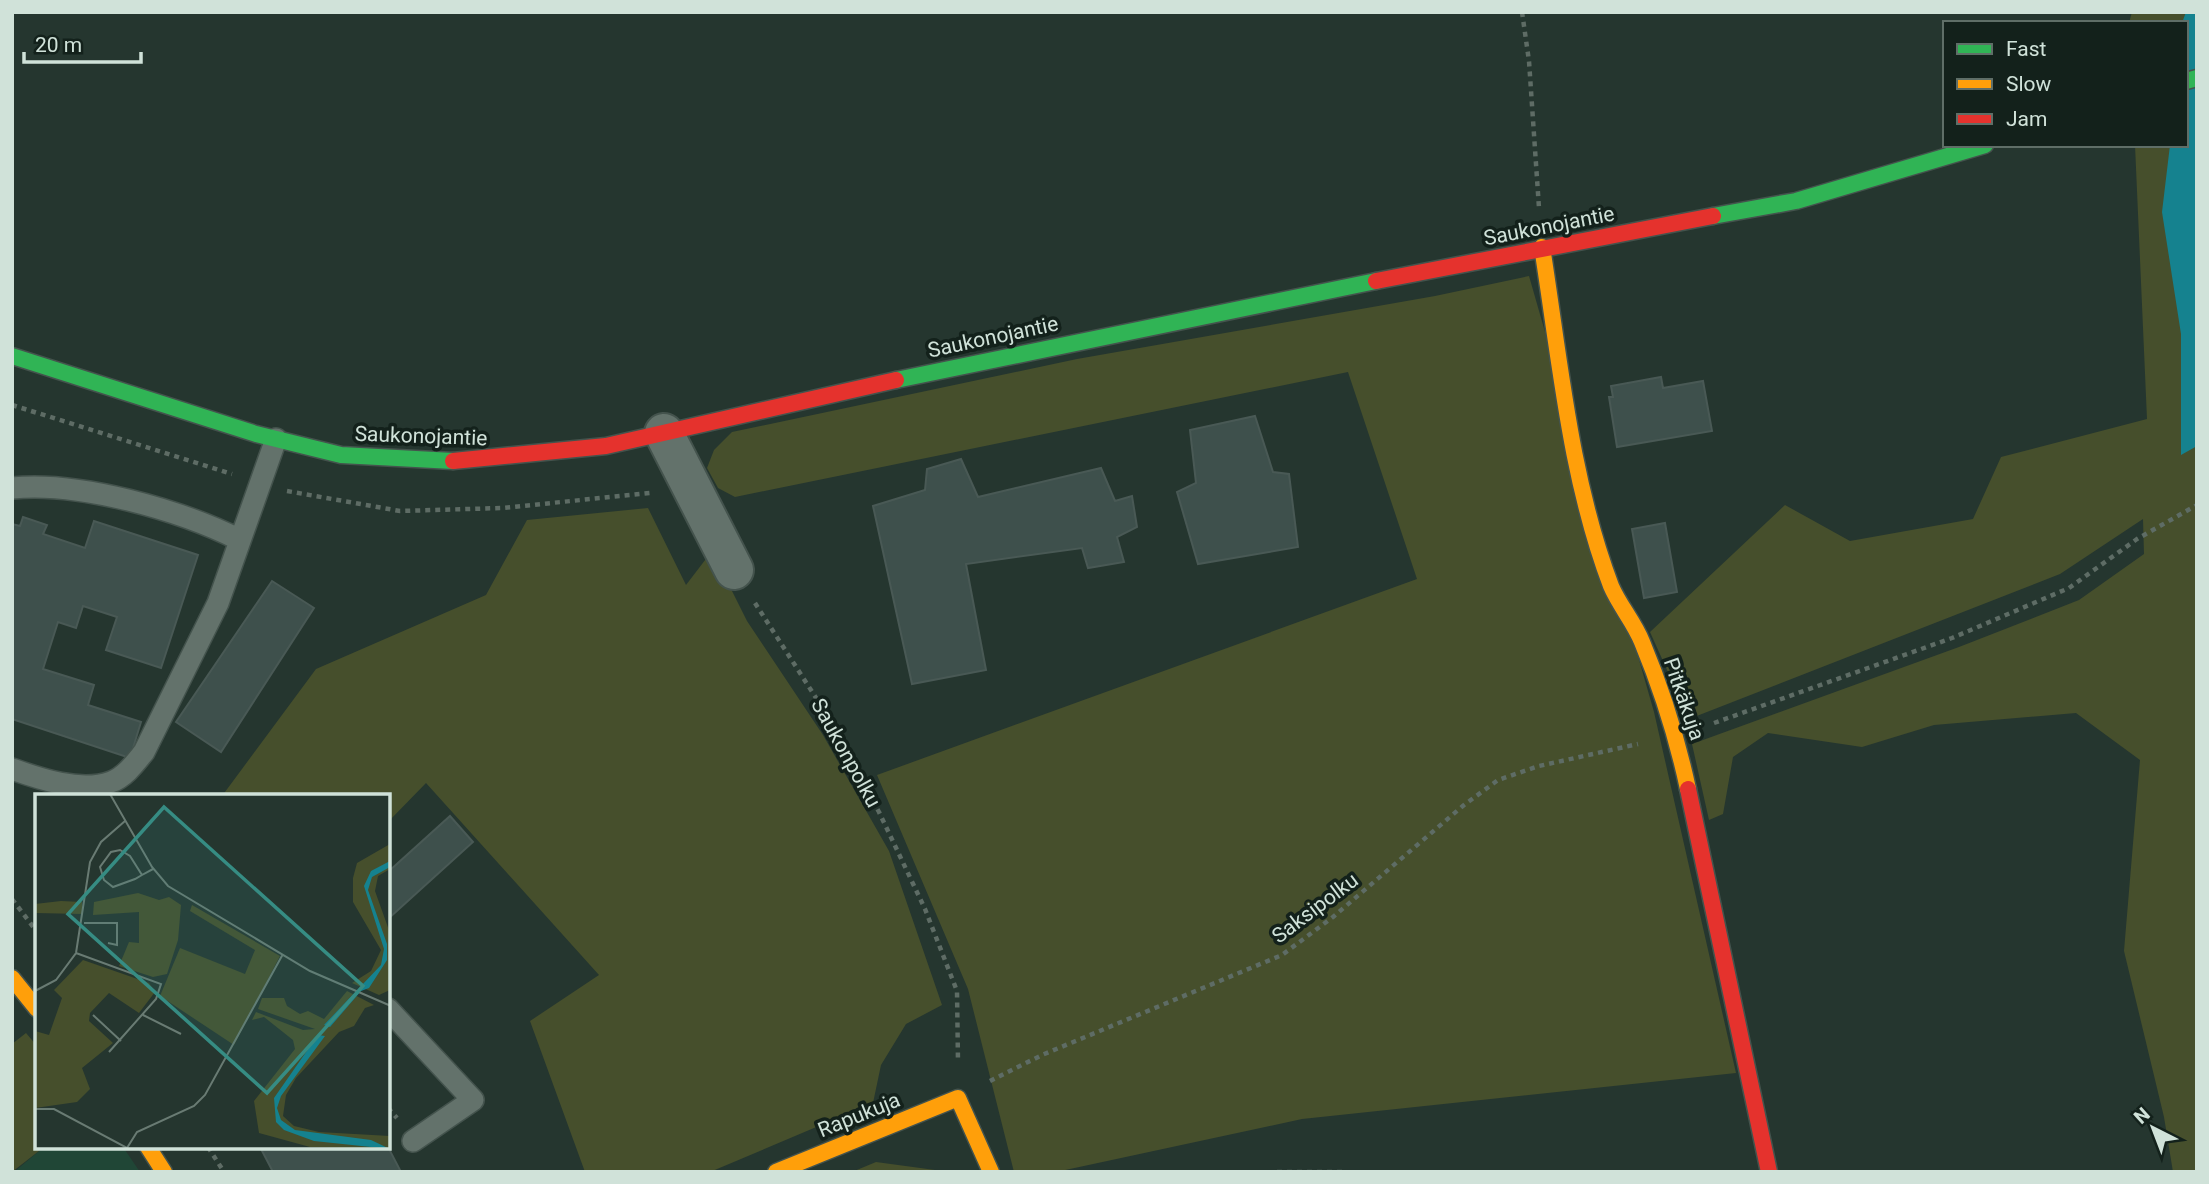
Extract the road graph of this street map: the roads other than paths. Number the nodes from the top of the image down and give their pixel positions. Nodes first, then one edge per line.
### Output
1 (1977, 147) edge
2 (1542, 247) junction
3 (12, 356) edge
4 (664, 433) junction
5 (276, 439) junction
6 (12, 488) edge
7 (240, 540) junction
8 (734, 570) road end
9 (12, 769) edge
10 (12, 978) edge
11 (35, 1007) edge
12 (390, 1011) edge
13 (413, 1141) dead end
14 (152, 1149) edge
15 (164, 1172) edge
16 (776, 1172) edge
17 (991, 1172) edge
18 (1769, 1172) edge

1 - 2 street, Saukonojantie
2 - 4 street, Saukonojantie
2 - 18 street, Pitkäkuja
3 - 5 street, Saukonojantie
4 - 5 street, Saukonojantie
4 - 8 street
5 - 7 lane
6 - 7 lane
7 - 9 lane
10 - 11 street
12 - 13 lane
14 - 15 street
16 - 17 street, Rapukuja

